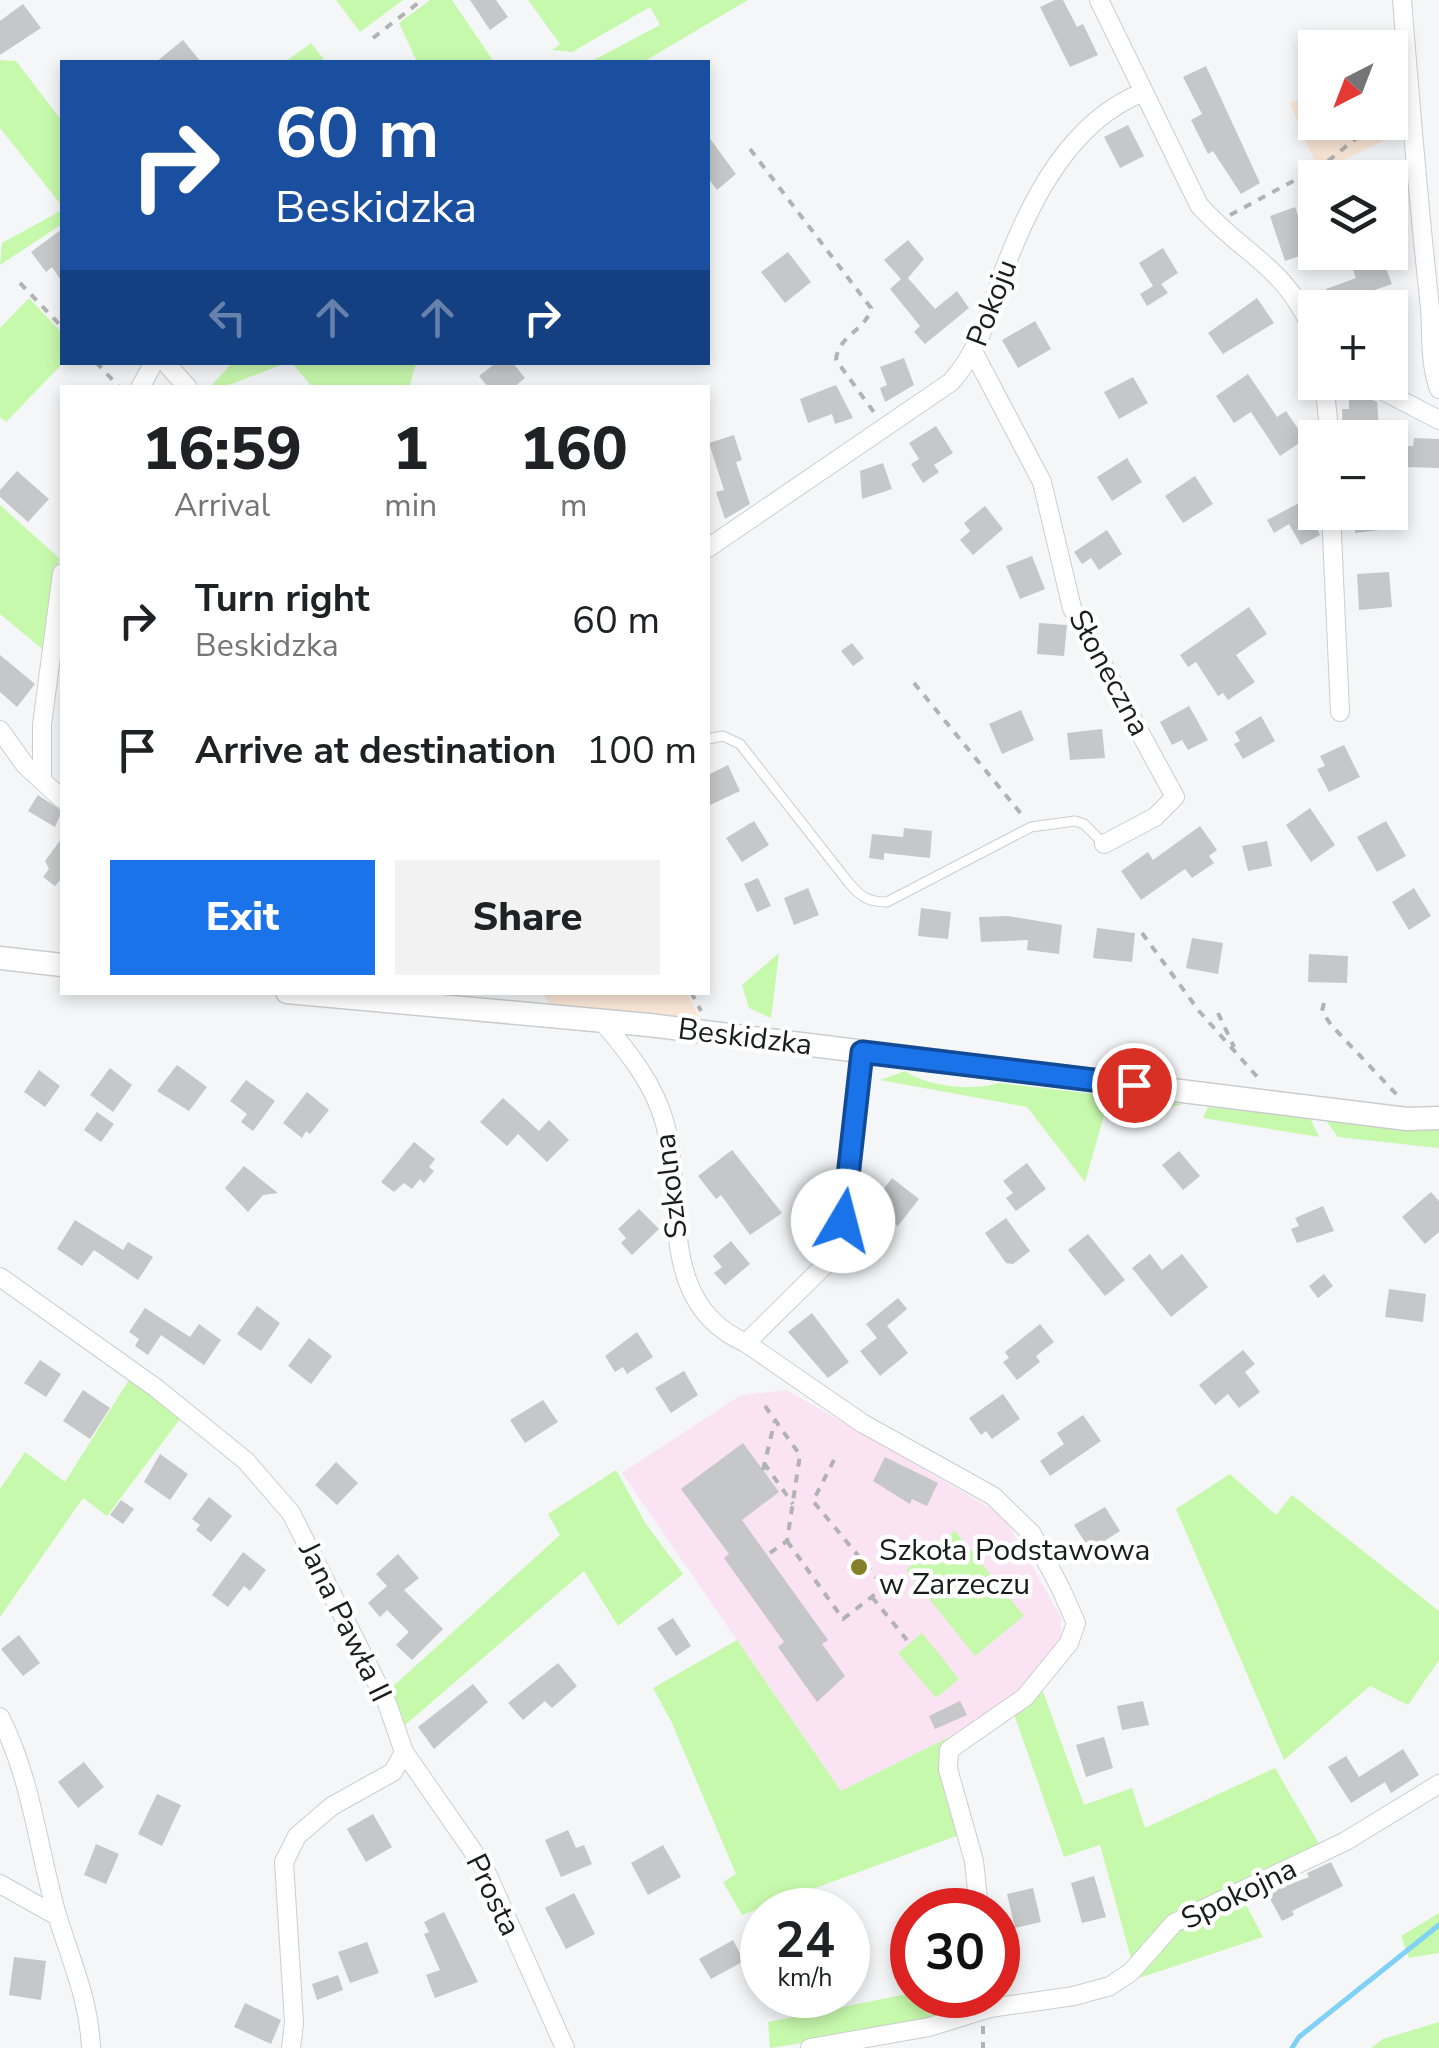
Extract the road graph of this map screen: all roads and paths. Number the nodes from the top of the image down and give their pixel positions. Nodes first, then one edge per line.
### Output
1 (422, 0) edge
2 (1099, 0) edge
3 (1402, 0) edge
4 (373, 38) dead end
5 (1140, 94) junction
6 (1409, 118) junction
7 (750, 149) dead end
8 (1215, 223) junction
9 (20, 283) dead end
10 (1298, 307) edge
11 (60, 325) edge
12 (975, 355) junction
13 (99, 365) edge
14 (169, 365) edge
15 (117, 385) edge
16 (185, 385) edge
17 (1439, 389) edge
18 (1401, 400) edge
19 (1439, 420) edge
20 (885, 427) junction
21 (1332, 530) edge
22 (710, 547) edge
23 (60, 589) edge
24 (914, 683) dead end
25 (1340, 712) dead end
26 (0, 730) edge
27 (710, 738) edge
28 (42, 780) junction
29 (60, 797) edge
30 (1031, 827) junction
31 (1104, 844) joint
32 (1142, 933) dead end
33 (0, 958) edge
34 (60, 965) edge
35 (322, 995) edge
36 (1324, 1003) dead end
37 (1218, 1013) dead end
38 (601, 1020) junction
39 (862, 1052) junction
40 (1236, 1052) junction
41 (1278, 1103) junction
42 (1429, 1118) edge
43 (0, 1276) edge
44 (746, 1343) junction
45 (765, 1406) dead end
46 (775, 1420) junction
47 (834, 1460) dead end
48 (793, 1504) junction
49 (787, 1541) junction
50 (768, 1556) dead end
51 (894, 1579) dead end
52 (884, 1587) junction
53 (872, 1597) junction
54 (907, 1640) dead end
55 (0, 1717) edge
56 (404, 1752) junction
57 (1439, 1784) edge
58 (0, 1884) edge
59 (977, 1888) edge
60 (58, 1916) junction
61 (1020, 2000) edge
62 (952, 2018) edge
63 (90, 2048) edge
64 (291, 2048) edge
65 (565, 2048) edge
66 (810, 2048) edge

1 - 4 path
2 - 5 street
3 - 6 street
5 - 8 street
5 - 12 street, Pokoju
6 - 8 path
6 - 17 street
7 - 20 path
8 - 10 street
9 - 11 path
12 - 20 street, Pokoju
12 - 31 street, Słoneczna
13 - 15 path
14 - 16 street
18 - 19 street
20 - 22 street, Pokoju
21 - 25 street
23 - 28 street
24 - 30 path
26 - 28 street
27 - 30 lane
28 - 29 street
30 - 31 lane
32 - 40 path
33 - 34 street
35 - 38 street, Beskidzka
36 - 42 path
37 - 40 path
38 - 39 street, Beskidzka
38 - 44 street, Szkolna
39 - 41 street, Beskidzka
39 - 44 street
40 - 41 path
41 - 42 street, Beskidzka
43 - 56 street, Jana Pawła II
44 - 59 street, Szkolna
45 - 46 path
46 - 48 path
46 - 48 path
47 - 52 path
48 - 49 path
49 - 50 path
49 - 53 path
51 - 52 path
52 - 53 path
53 - 54 path
55 - 60 street
56 - 64 street
56 - 65 street, Prosta
57 - 61 street, Spokojna
58 - 60 street
60 - 63 street
62 - 66 street, Spokojna

